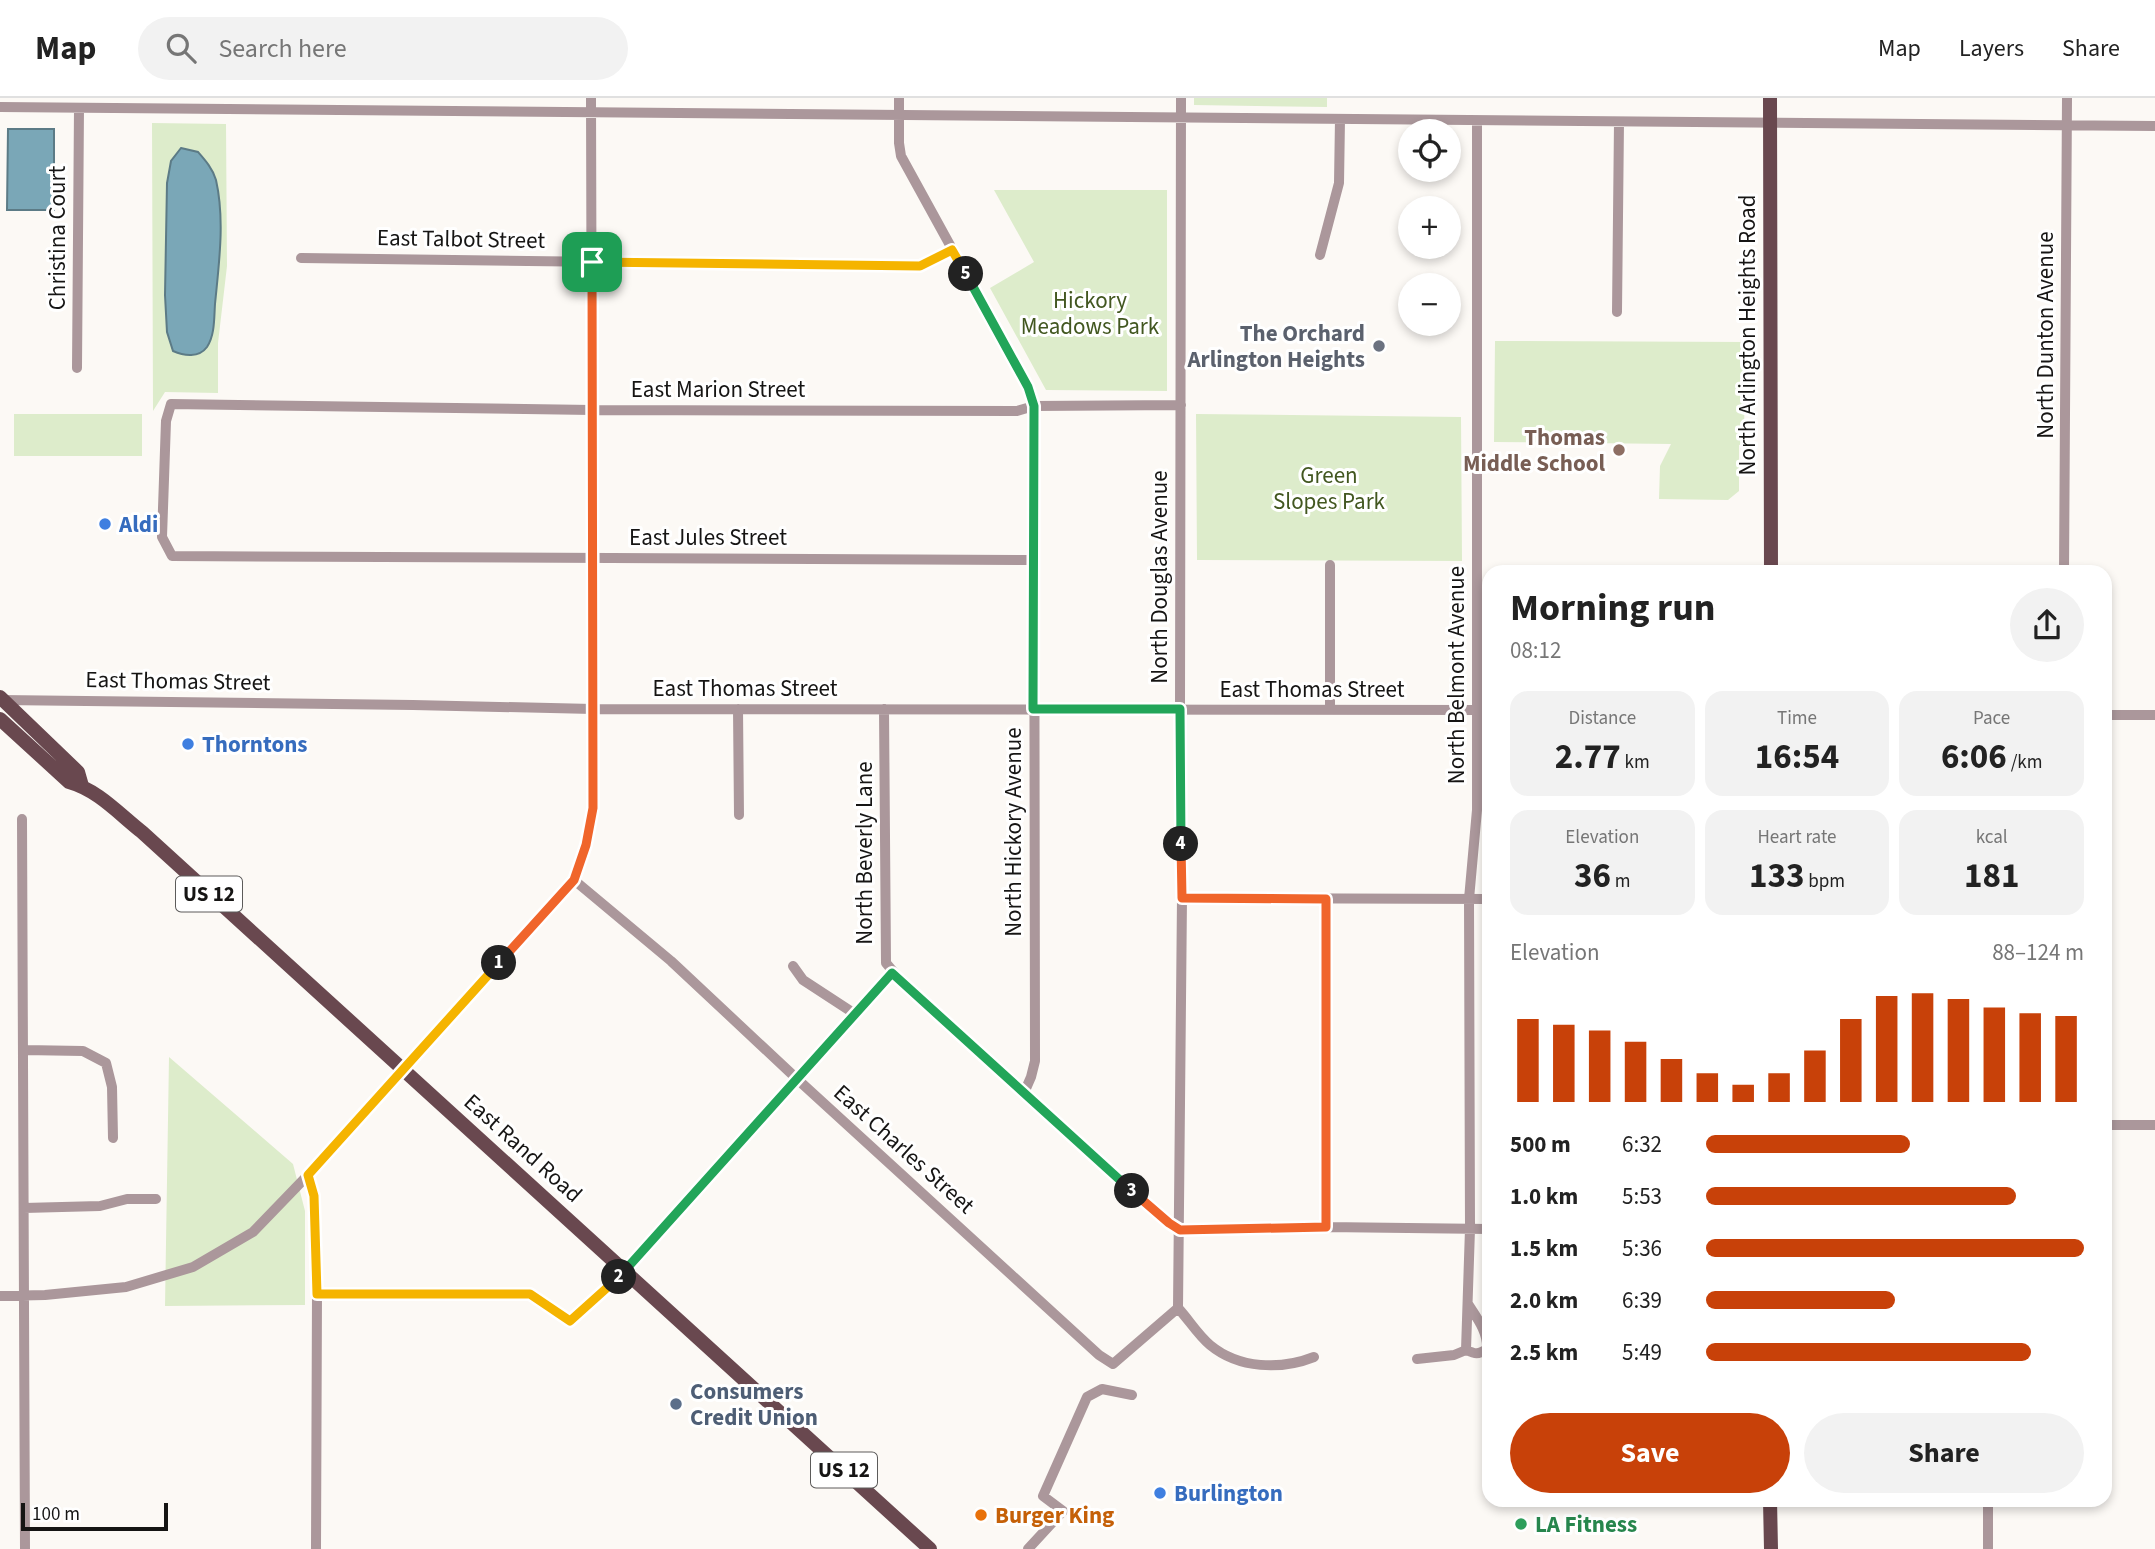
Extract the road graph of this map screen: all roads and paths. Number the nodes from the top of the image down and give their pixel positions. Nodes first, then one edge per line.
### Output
1 (591, 98) edge
2 (899, 98) edge
3 (1181, 98) edge
4 (1770, 98) edge
5 (2067, 98) edge
6 (0, 107) edge
7 (79, 108) junction
8 (591, 113) junction
9 (899, 115) junction
10 (1180, 118) junction
11 (1340, 119) junction
12 (1477, 121) junction
13 (1619, 122) junction
14 (1770, 123) junction
15 (2067, 126) junction
16 (2155, 126) edge
17 (952, 250) junction
18 (1320, 254) dead end
19 (301, 258) dead end
20 (592, 262) junction
21 (1617, 312) dead end
22 (77, 368) dead end
23 (1181, 405) junction
24 (1034, 406) junction
25 (592, 410) junction
26 (172, 556) joint
27 (592, 557) junction
28 (1033, 560) junction
29 (1330, 565) dead end
30 (1771, 565) edge
31 (2064, 565) edge
32 (1, 699) edge
33 (593, 709) junction
34 (738, 709) junction
35 (884, 709) junction
36 (1033, 709) junction
37 (1180, 709) junction
38 (1330, 709) junction
39 (1477, 710) junction
40 (1482, 710) edge
41 (2112, 715) edge
42 (2155, 715) edge
43 (0, 719) edge
44 (82, 786) junction
45 (739, 815) dead end
46 (22, 819) dead end
47 (574, 880) junction
48 (1182, 898) junction
49 (1326, 899) junction
50 (1469, 899) junction
51 (1482, 899) edge
52 (793, 966) dead end
53 (892, 973) junction
54 (855, 1014) junction
55 (24, 1050) junction
56 (401, 1070) junction
57 (796, 1079) junction
58 (1024, 1093) junction
59 (2112, 1125) edge
60 (2155, 1125) edge
61 (113, 1138) dead end
62 (308, 1175) junction
63 (156, 1199) dead end
64 (24, 1208) junction
65 (1326, 1227) junction
66 (1470, 1229) junction
67 (1482, 1229) edge
68 (1180, 1230) junction
69 (625, 1270) junction
70 (317, 1294) junction
71 (25, 1295) junction
72 (0, 1296) edge
73 (1468, 1304) junction
74 (1178, 1308) junction
75 (1482, 1327) edge
76 (1466, 1350) junction
77 (1482, 1354) edge
78 (1314, 1357) dead end
79 (1417, 1359) dead end
80 (1132, 1395) dead end
81 (1770, 1507) edge
82 (1988, 1507) edge
83 (24, 1549) edge
84 (316, 1549) edge
85 (930, 1549) edge
86 (1028, 1549) edge
87 (1771, 1549) edge
88 (1988, 1549) edge

1 - 8 street
2 - 9 street, North Hickory Avenue
3 - 10 street, North Douglas Avenue
4 - 14 main road, North Arlington Heights Road
5 - 15 street, North Dunton Avenue
6 - 7 street
7 - 8 street
7 - 22 street, Christina Court
8 - 9 street
8 - 20 street
9 - 10 street
9 - 17 street, North Hickory Avenue
10 - 11 street
10 - 23 street, North Douglas Avenue
11 - 12 street
11 - 18 street
12 - 13 street
12 - 39 street, North Belmont Avenue
13 - 14 street
13 - 21 street
14 - 15 street
14 - 30 main road, North Arlington Heights Road
15 - 16 street
15 - 31 street, North Dunton Avenue
17 - 20 street, East Talbot Street
17 - 24 street, North Hickory Avenue
19 - 20 street, East Talbot Street
20 - 25 street
23 - 24 street, East Marion Street
23 - 37 street, North Douglas Avenue
24 - 25 street, East Marion Street
24 - 28 street, North Hickory Avenue
25 - 26 street, East Marion Street
25 - 27 street
26 - 27 street, East Jules Street
27 - 28 street, East Jules Street
27 - 33 street
28 - 36 street, North Hickory Avenue
29 - 38 street
32 - 33 street, East Thomas Street
32 - 44 main road, East Rand Road / US 12
33 - 34 street, East Thomas Street
33 - 47 street
34 - 35 street, East Thomas Street
34 - 45 street
35 - 36 street, East Thomas Street
35 - 53 street, North Beverly Lane
36 - 37 street, East Thomas Street
36 - 58 street, North Hickory Avenue
37 - 38 street, East Thomas Street
37 - 48 street, North Douglas Avenue
38 - 39 street, East Thomas Street
39 - 40 street, East Thomas Street
39 - 50 street, North Belmont Avenue
41 - 42 street
43 - 44 main road, East Rand Road / US 12
44 - 56 main road, East Rand Road / US 12
46 - 55 street
47 - 56 street
47 - 57 street, East Charles Street
48 - 49 street
48 - 68 street, North Douglas Avenue
49 - 50 street
49 - 65 street
50 - 51 street
50 - 66 street, North Belmont Avenue
52 - 54 street
53 - 54 street, North Beverly Lane
53 - 58 street
54 - 57 street, North Beverly Lane
55 - 61 street
55 - 64 street
56 - 62 street
56 - 69 main road, East Rand Road / US 12
57 - 69 street, North Beverly Lane
57 - 74 street, East Charles Street
58 - 68 street
59 - 60 street
62 - 70 street
62 - 71 street
63 - 64 street
64 - 71 street
65 - 66 street
65 - 68 street
66 - 67 street
66 - 73 street, North Belmont Avenue
68 - 74 street, North Douglas Avenue
69 - 70 street, North Beverly Lane
69 - 85 main road, East Rand Road / US 12
70 - 84 street
71 - 72 street
71 - 83 street
73 - 75 street
73 - 76 street, North Belmont Avenue
74 - 78 street
76 - 77 street
76 - 79 street
80 - 86 street
81 - 87 main road
82 - 88 street

